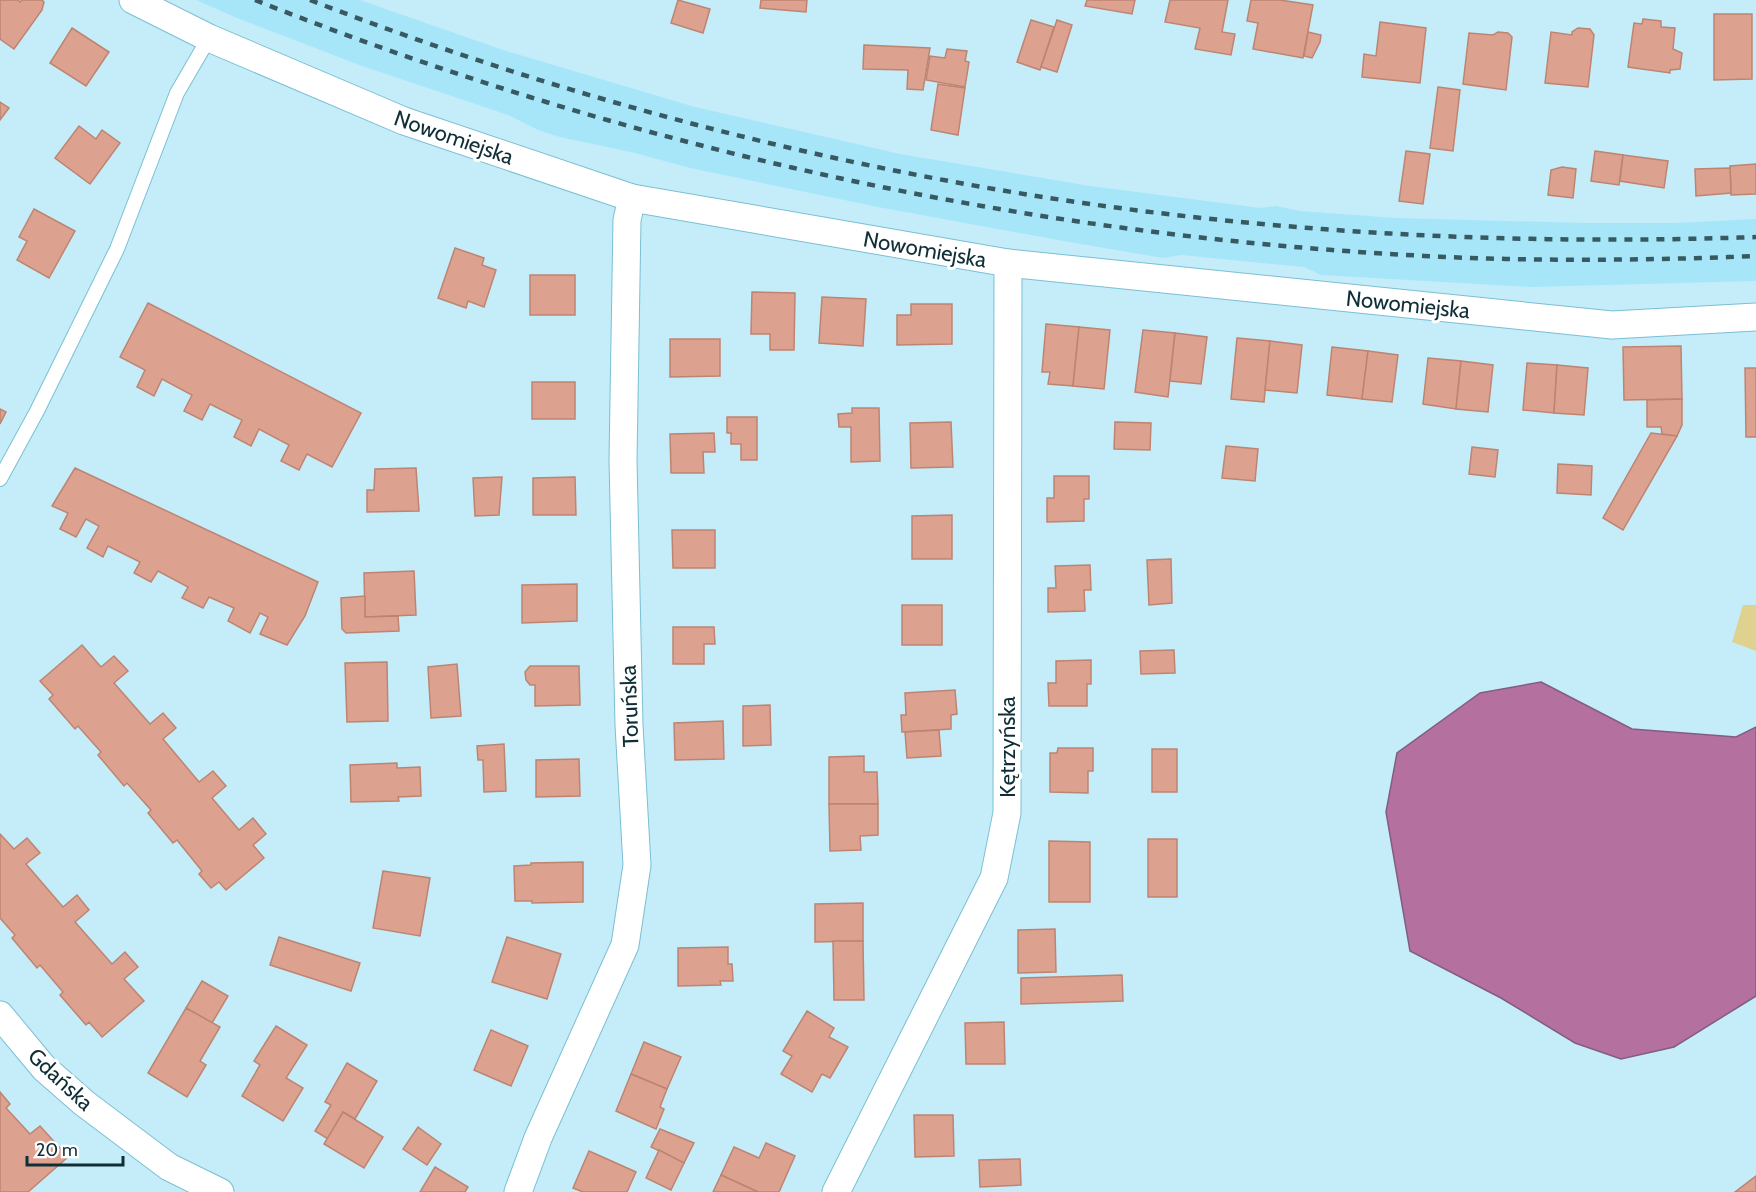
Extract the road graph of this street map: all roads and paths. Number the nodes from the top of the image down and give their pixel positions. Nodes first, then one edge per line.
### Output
1 (133, 0) edge
2 (209, 38) junction
3 (632, 198) junction
4 (1008, 263) junction
5 (1756, 317) edge
6 (0, 478) edge
7 (0, 1015) edge
8 (220, 1192) edge
9 (518, 1192) edge
10 (836, 1192) edge

1 - 2 street, Nowomiejska
2 - 3 street, Nowomiejska
2 - 6 lane
3 - 4 street, Nowomiejska
3 - 9 street, Toruńska
4 - 5 street, Nowomiejska
4 - 10 street, Kętrzyńska
7 - 8 street, Gdańska

